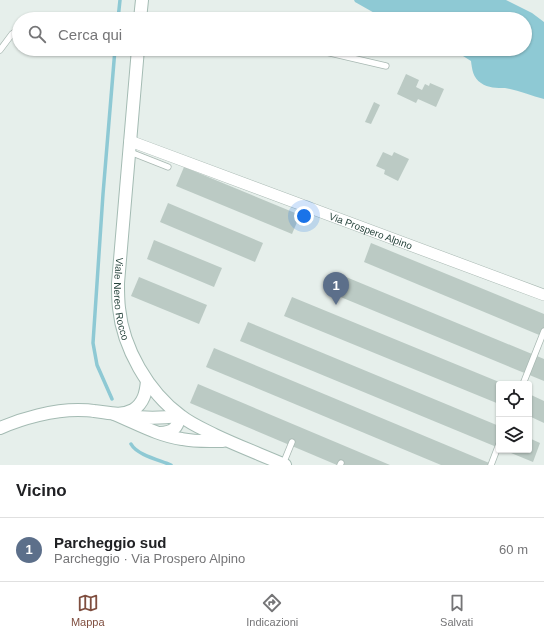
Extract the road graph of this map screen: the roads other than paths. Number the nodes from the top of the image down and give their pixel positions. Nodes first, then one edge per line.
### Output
1 (142, 0) edge
2 (141, 12) edge
3 (12, 34) edge
4 (0, 50) edge
5 (137, 56) edge
6 (343, 56) edge
7 (386, 66) dead end
8 (130, 147) junction
9 (168, 167) dead end
10 (544, 295) edge
11 (544, 331) edge
12 (147, 381) junction
13 (524, 381) edge
14 (118, 414) junction
15 (180, 416) junction
16 (0, 428) edge
17 (160, 433) junction
18 (227, 441) junction
19 (292, 442) dead end
20 (496, 451) edge
21 (284, 465) edge
22 (490, 465) edge

1 - 2 street
3 - 4 lane
5 - 8 street, Viale Nereo Rocco
6 - 7 lane
8 - 9 lane
8 - 10 street, Via Prospero Alpino
8 - 12 street, Viale Nereo Rocco
11 - 13 lane
12 - 14 street
12 - 15 street, Viale Nereo Rocco
14 - 15 street
14 - 16 street
14 - 17 street
15 - 17 street
15 - 18 street, Viale Nereo Rocco
17 - 18 street
18 - 21 street, Viale Nereo Rocco
19 - 21 lane
20 - 22 lane

